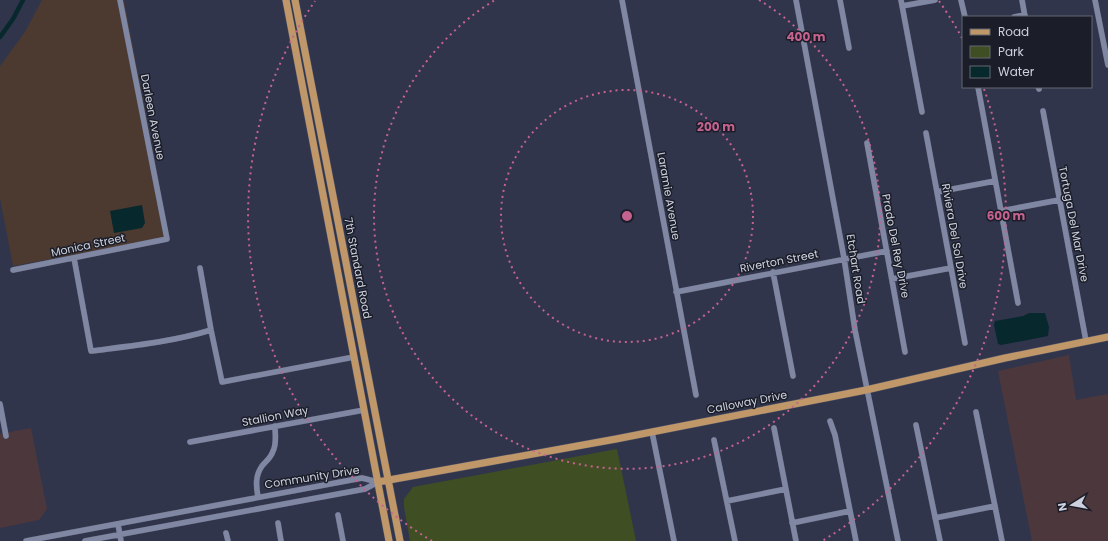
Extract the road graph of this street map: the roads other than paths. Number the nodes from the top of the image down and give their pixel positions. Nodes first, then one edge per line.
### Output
1 (120, 0) edge
2 (286, 0) edge
3 (295, 0) edge
4 (622, 0) edge
5 (796, 0) edge
6 (840, 0) edge
7 (936, 0) edge
8 (961, 0) edge
9 (1022, 0) edge
10 (1095, 0) edge
11 (902, 3) edge
12 (964, 16) edge
13 (1025, 16) edge
14 (849, 48) dead end
15 (1108, 65) edge
16 (978, 88) edge
17 (1043, 111) dead end
18 (922, 112) dead end
19 (926, 133) dead end
20 (867, 143) dead end
21 (995, 181) junction
22 (937, 192) junction
23 (1059, 200) junction
24 (1001, 211) junction
25 (167, 238) joint
26 (887, 250) junction
27 (74, 258) junction
28 (844, 258) junction
29 (200, 268) dead end
30 (951, 268) junction
31 (12, 270) dead end
32 (773, 272) junction
33 (892, 279) junction
34 (676, 292) junction
35 (1018, 303) dead end
36 (211, 330) junction
37 (1108, 337) edge
38 (1086, 341) junction
39 (964, 344) dead end
40 (905, 352) dead end
41 (354, 357) junction
42 (793, 376) dead end
43 (866, 390) junction
44 (696, 395) dead end
45 (0, 404) edge
46 (364, 410) junction
47 (976, 412) dead end
48 (1, 418) edge
49 (830, 422) dead end
50 (916, 425) dead end
51 (275, 426) junction
52 (774, 428) dead end
53 (652, 432) junction
54 (6, 436) dead end
55 (714, 440) dead end
56 (190, 442) dead end
57 (389, 480) junction
58 (378, 482) junction
59 (786, 489) junction
60 (258, 496) junction
61 (727, 501) junction
62 (995, 506) junction
63 (850, 512) junction
64 (338, 515) dead end
65 (935, 518) junction
66 (278, 523) dead end
67 (792, 523) junction
68 (118, 524) junction
69 (226, 533) dead end
70 (120, 535) junction
71 (26, 541) edge
72 (85, 541) edge
73 (121, 541) edge
74 (228, 541) edge
75 (281, 541) edge
76 (343, 541) edge
77 (389, 541) edge
78 (400, 541) edge
79 (674, 541) edge
80 (735, 541) edge
81 (796, 541) edge
82 (856, 541) edge
83 (898, 541) edge
84 (940, 541) edge
85 (1002, 541) edge

1 - 25 street, Darleen Avenue
2 - 41 main road, 7th Standard Road
3 - 57 main road, 7th Standard Road
4 - 34 street, Laramie Avenue
5 - 28 street, Etchart Road
6 - 14 street
7 - 11 street
8 - 12 street
9 - 13 street
10 - 15 street
11 - 18 street
16 - 21 street
17 - 23 street, Tortuga Del Mar Drive
19 - 22 street, Riviera Del Sol Drive
20 - 26 street, Prado Del Rey Drive
21 - 22 street
21 - 24 street
22 - 30 street, Riviera Del Sol Drive
23 - 24 street
23 - 38 street, Tortuga Del Mar Drive
24 - 35 street
25 - 27 street, Monica Street
26 - 28 street, Riverton Street
26 - 33 street, Prado Del Rey Drive
27 - 31 street, Monica Street
27 - 36 street
28 - 32 street, Riverton Street
28 - 43 street, Etchart Road
29 - 36 street
30 - 33 street
30 - 39 street, Riviera Del Sol Drive
32 - 34 street, Riverton Street
32 - 42 street
33 - 40 street, Prado Del Rey Drive
34 - 44 street, Laramie Avenue
36 - 41 street
37 - 38 main road, Calloway Drive
38 - 43 main road, Calloway Drive
41 - 46 main road, 7th Standard Road
43 - 53 main road, Calloway Drive
43 - 83 street, Etchart Road
45 - 48 street
46 - 51 street, Stallion Way
46 - 58 main road, 7th Standard Road
47 - 62 street
48 - 54 street
49 - 63 street
50 - 65 street
51 - 56 street, Stallion Way
51 - 60 street
52 - 59 street
53 - 57 main road, Calloway Drive
53 - 79 street
55 - 61 street
57 - 58 main road, Calloway Drive
57 - 78 main road, 7th Standard Road
58 - 60 street, Community Drive
58 - 70 street, Community Drive
58 - 77 main road, 7th Standard Road
59 - 61 street
59 - 67 street
60 - 68 street, Community Drive
61 - 80 street
62 - 65 street
62 - 85 street
63 - 67 street
63 - 82 street
64 - 76 street
65 - 84 street
66 - 75 street
67 - 81 street
68 - 70 street
68 - 71 street, Community Drive
69 - 74 street
70 - 72 street, Community Drive
70 - 73 street

